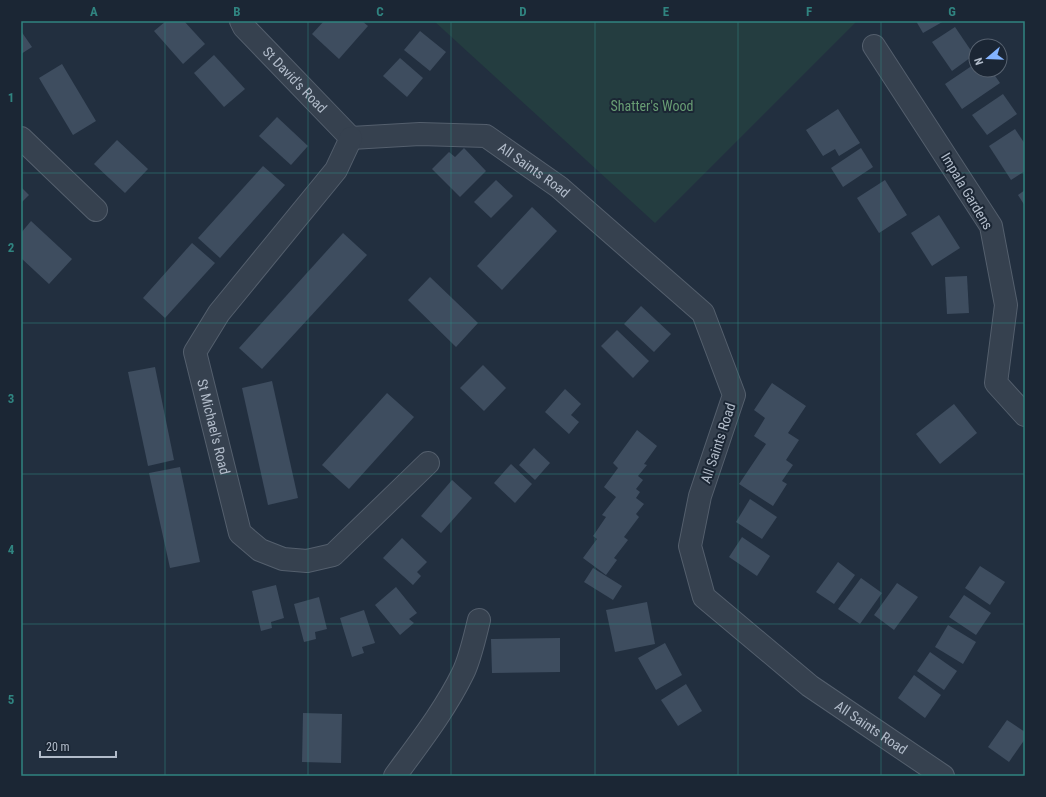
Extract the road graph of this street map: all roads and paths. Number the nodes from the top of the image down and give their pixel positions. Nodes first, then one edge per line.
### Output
1 (241, 21) edge
2 (874, 46) dead end
3 (21, 138) edge
4 (350, 138) junction
5 (96, 210) dead end
6 (1025, 415) edge
7 (428, 463) dead end
8 (479, 620) dead end
9 (395, 776) edge
10 (943, 776) edge

1 - 4 street, St David's Road
2 - 6 street, Impala Gardens
3 - 5 street
4 - 7 street, St Michael's Road
4 - 10 street, All Saints Road
8 - 9 street

